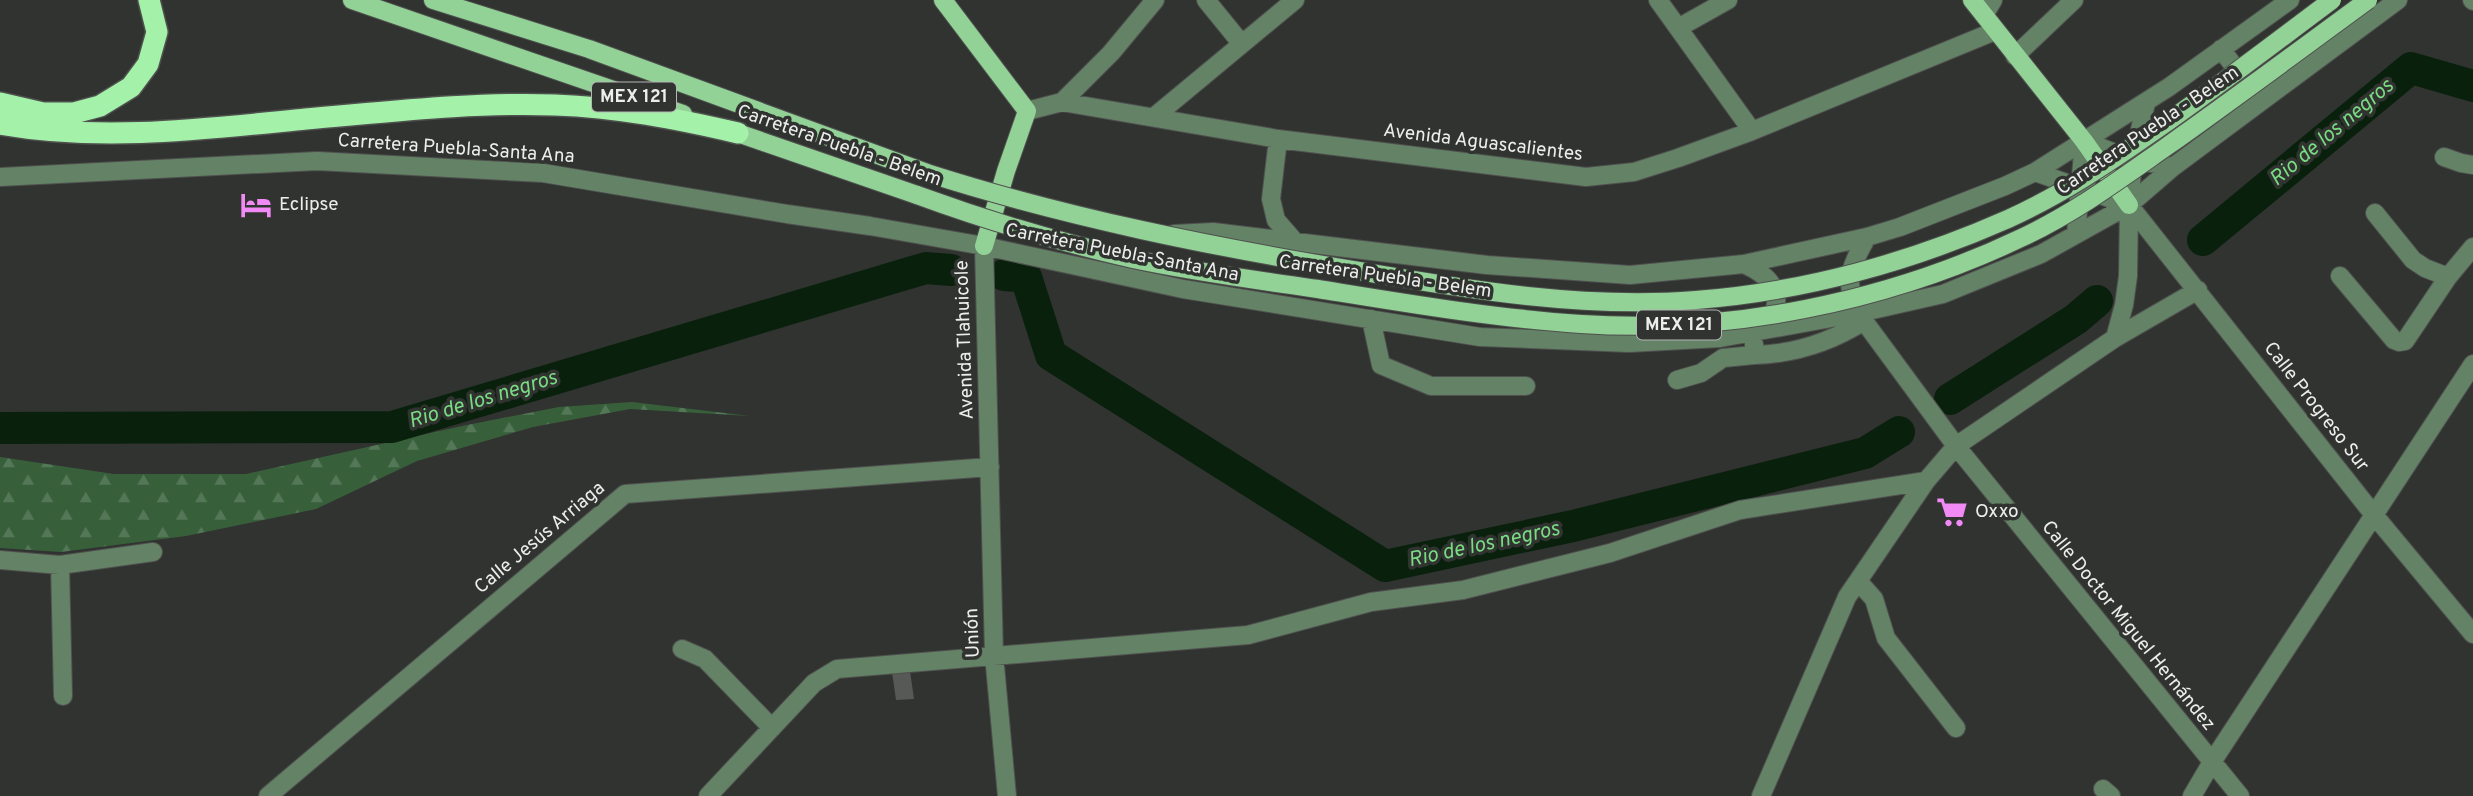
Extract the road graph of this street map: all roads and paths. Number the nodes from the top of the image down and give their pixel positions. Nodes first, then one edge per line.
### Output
1 (149, 0) edge
2 (352, 0) edge
3 (433, 0) edge
4 (943, 0) edge
5 (1155, 0) edge
6 (1206, 0) edge
7 (1295, 0) edge
8 (1658, 0) edge
9 (1728, 0) edge
10 (1972, 0) edge
11 (2074, 0) edge
12 (2290, 0) edge
13 (2332, 0) edge
14 (2368, 0) edge
15 (2398, 0) edge
16 (1988, 7) edge
17 (1678, 28) junction
18 (1995, 31) junction
19 (1241, 43) junction
20 (2221, 49) junction
21 (2015, 56) junction
22 (1062, 102) junction
23 (2261, 102) junction
24 (0, 103) edge
25 (2146, 103) junction
26 (1027, 111) junction
27 (1154, 117) junction
28 (0, 124) edge
29 (1752, 131) junction
30 (738, 133) junction
31 (1278, 139) junction
32 (2084, 141) junction
33 (2444, 157) dead end
34 (2133, 160) junction
35 (2473, 164) edge
36 (2174, 167) junction
37 (2035, 172) junction
38 (0, 177) edge
39 (2080, 186) junction
40 (2129, 205) junction
41 (2375, 213) dead end
42 (2076, 234) junction
43 (1164, 235) junction
44 (1867, 237) junction
45 (1296, 243) junction
46 (984, 246) junction
47 (2473, 247) edge
48 (1744, 264) junction
49 (2340, 276) dead end
50 (2448, 277) junction
51 (2198, 290) junction
52 (1861, 317) junction
53 (1371, 319) junction
54 (1757, 333) junction
55 (2115, 338) junction
56 (1755, 355) junction
57 (2473, 364) edge
58 (1677, 380) dead end
59 (1526, 386) dead end
60 (1956, 446) junction
61 (990, 467) junction
62 (1926, 481) junction
63 (2374, 515) junction
64 (153, 552) dead end
65 (0, 560) edge
66 (60, 565) junction
67 (1858, 580) junction
68 (2473, 634) edge
69 (682, 649) dead end
70 (994, 655) junction
71 (63, 696) dead end
72 (772, 728) junction
73 (1956, 728) dead end
74 (2212, 762) junction
75 (268, 796) edge
76 (708, 796) edge
77 (1007, 796) edge
78 (1761, 796) edge
79 (2192, 796) edge
80 (2240, 796) edge

1 - 24 highway
2 - 30 main road, Carretera Puebla - Belem / MEX 121
3 - 43 main road, Carretera Puebla - Belem / MEX 121, bridge
4 - 26 main road
5 - 22 street
6 - 19 street
7 - 19 street
8 - 17 street
9 - 17 street
10 - 16 main road
11 - 21 street
12 - 20 street, Carretera Puebla - Belem
13 - 43 main road, Carretera Puebla - Belem / MEX 121, bridge
14 - 30 main road, Carretera Puebla - Belem / MEX 121, bridge
15 - 23 street, Carretera Puebla-Santa Ana
16 - 18 main road
17 - 29 street
18 - 21 main road
18 - 29 street, Avenida Aguascalientes
19 - 27 street
20 - 23 street
20 - 25 street, Carretera Puebla - Belem
21 - 32 main road
22 - 26 street, Avenida Aguascalientes
22 - 27 street, Avenida Aguascalientes
23 - 36 street, Carretera Puebla-Santa Ana
25 - 32 street, Carretera Puebla - Belem
25 - 34 street
26 - 46 main road, Avenida Tlahuicole
27 - 31 street, Avenida Aguascalientes
28 - 30 highway
29 - 31 street, Avenida Aguascalientes
31 - 45 street
32 - 34 street
32 - 37 street, Carretera Puebla - Belem
32 - 39 street
32 - 40 main road
33 - 35 street
34 - 36 street
34 - 40 street
36 - 40 street, Carretera Puebla-Santa Ana
37 - 39 street
37 - 44 street, Carretera Puebla - Belem
38 - 46 street, Carretera Puebla-Santa Ana
39 - 40 street
39 - 42 street
40 - 42 street, Carretera Puebla-Santa Ana
40 - 51 street, Calle Progreso Sur
40 - 55 street
41 - 50 street
42 - 52 street, Carretera Puebla-Santa Ana
43 - 45 street, Carretera Puebla - Belem
44 - 48 street, Carretera Puebla - Belem
44 - 52 street
45 - 48 street, Carretera Puebla - Belem
46 - 53 street, Carretera Puebla-Santa Ana
46 - 61 street, Avenida Tlahuicole
47 - 50 street
48 - 54 street
49 - 50 street
51 - 55 street
51 - 63 street, Calle Progreso Sur
52 - 54 street, Carretera Puebla-Santa Ana
52 - 56 street
52 - 60 street, Calle Doctor Miguel Hernández
53 - 54 street, Carretera Puebla-Santa Ana
53 - 59 street
54 - 56 street
55 - 60 street
56 - 58 street
57 - 63 street
60 - 62 street
60 - 74 street, Calle Doctor Miguel Hernández
61 - 70 street, Unión
61 - 75 street, Calle Jesús Arriaga
62 - 67 street
62 - 70 street
63 - 68 street, Calle Progreso Sur
63 - 74 street
64 - 66 street
65 - 66 street
66 - 71 street
67 - 73 street
67 - 78 street
69 - 72 street
70 - 72 street
70 - 77 street, Unión
72 - 76 street
74 - 79 street
74 - 80 street, Calle Doctor Miguel Hernández

